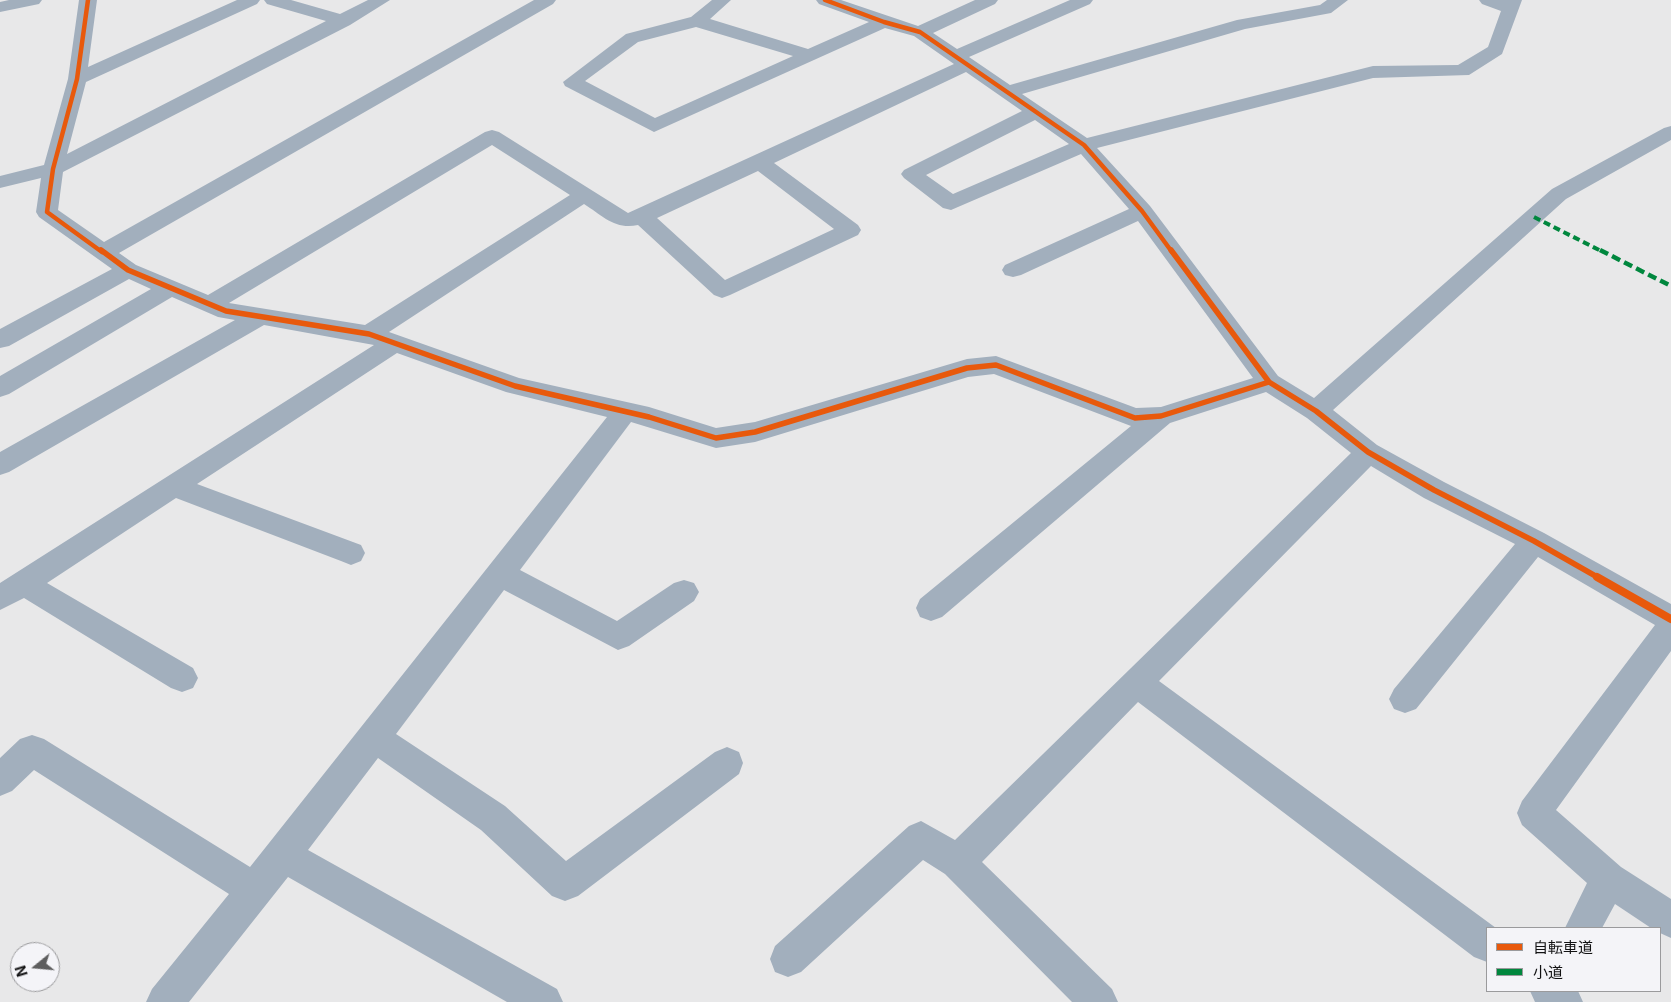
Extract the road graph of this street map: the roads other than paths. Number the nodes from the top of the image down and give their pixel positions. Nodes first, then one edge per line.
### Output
1 (32, 0) edge
2 (88, 0) edge
3 (251, 0) edge
4 (273, 0) edge
5 (381, 0) edge
6 (547, 0) edge
7 (722, 0) edge
8 (989, 0) edge
9 (1084, 0) edge
10 (1339, 0) edge
11 (1488, 0) edge
12 (834, 1) edge
13 (1511, 4) edge
14 (0, 7) edge
15 (697, 20) junction
16 (344, 21) junction
17 (884, 22) junction
18 (920, 32) junction
19 (807, 56) junction
20 (961, 61) junction
21 (77, 79) junction
22 (1007, 92) junction
23 (1036, 112) junction
24 (1671, 132) edge
25 (1084, 145) junction
26 (759, 162) junction
27 (52, 169) junction
28 (0, 182) edge
29 (584, 195) junction
30 (1142, 211) junction
31 (642, 217) junction
32 (104, 252) junction
33 (128, 270) junction
34 (1013, 270) dead end
35 (170, 288) junction
36 (210, 304) junction
37 (262, 316) junction
38 (369, 334) junction
39 (0, 340) edge
40 (394, 343) junction
41 (1269, 382) junction
42 (0, 388) edge
43 (1316, 411) junction
44 (625, 412) junction
45 (1161, 416) junction
46 (1368, 452) junction
47 (0, 465) edge
48 (173, 486) junction
49 (1534, 541) junction
50 (351, 553) dead end
51 (500, 574) junction
52 (12, 590) edge
53 (684, 592) dead end
54 (931, 608) dead end
55 (1671, 619) edge
56 (1671, 627) edge
57 (182, 678) dead end
58 (1137, 683) junction
59 (1405, 699) dead end
60 (374, 736) junction
61 (727, 763) dead end
62 (0, 780) edge
63 (282, 855) junction
64 (957, 862) junction
65 (1609, 879) junction
66 (254, 890) junction
67 (1671, 920) edge
68 (1584, 927) edge
69 (1486, 943) edge
70 (788, 959) dead end
71 (1550, 992) edge
72 (165, 1002) edge
73 (544, 1002) edge
74 (1099, 1002) edge
75 (1564, 1002) edge

1 - 14 street
2 - 21 street
3 - 21 street
4 - 16 street
5 - 16 street
6 - 32 street
7 - 15 street
8 - 18 street
9 - 20 street
10 - 22 street
11 - 13 street
12 - 17 street
13 - 25 street
15 - 19 street
15 - 19 street
16 - 27 street
17 - 18 street
17 - 19 street
18 - 20 street
20 - 22 street
20 - 26 street
21 - 27 street
22 - 23 street
23 - 25 street
23 - 25 street
24 - 43 street
25 - 30 street
26 - 31 street
26 - 31 street
27 - 28 street
27 - 32 street
29 - 31 street
29 - 36 street
29 - 38 street
30 - 34 street
30 - 41 street
32 - 33 street
33 - 35 street
33 - 39 street
35 - 36 street
35 - 42 street
36 - 37 street
37 - 38 street
37 - 47 street
38 - 40 street
40 - 44 street
40 - 48 street
41 - 43 street
41 - 45 street
43 - 46 street
44 - 45 street
44 - 51 street
45 - 54 street
46 - 49 street
46 - 58 street
48 - 50 street
48 - 52 street
49 - 55 street
49 - 59 street
51 - 53 street
51 - 60 street
52 - 57 street
56 - 65 street
58 - 64 street
58 - 69 street
60 - 61 street
60 - 63 street
62 - 66 street
63 - 66 street
63 - 73 street
64 - 70 street
64 - 74 street
65 - 67 street
65 - 68 street
66 - 72 street
71 - 75 street

